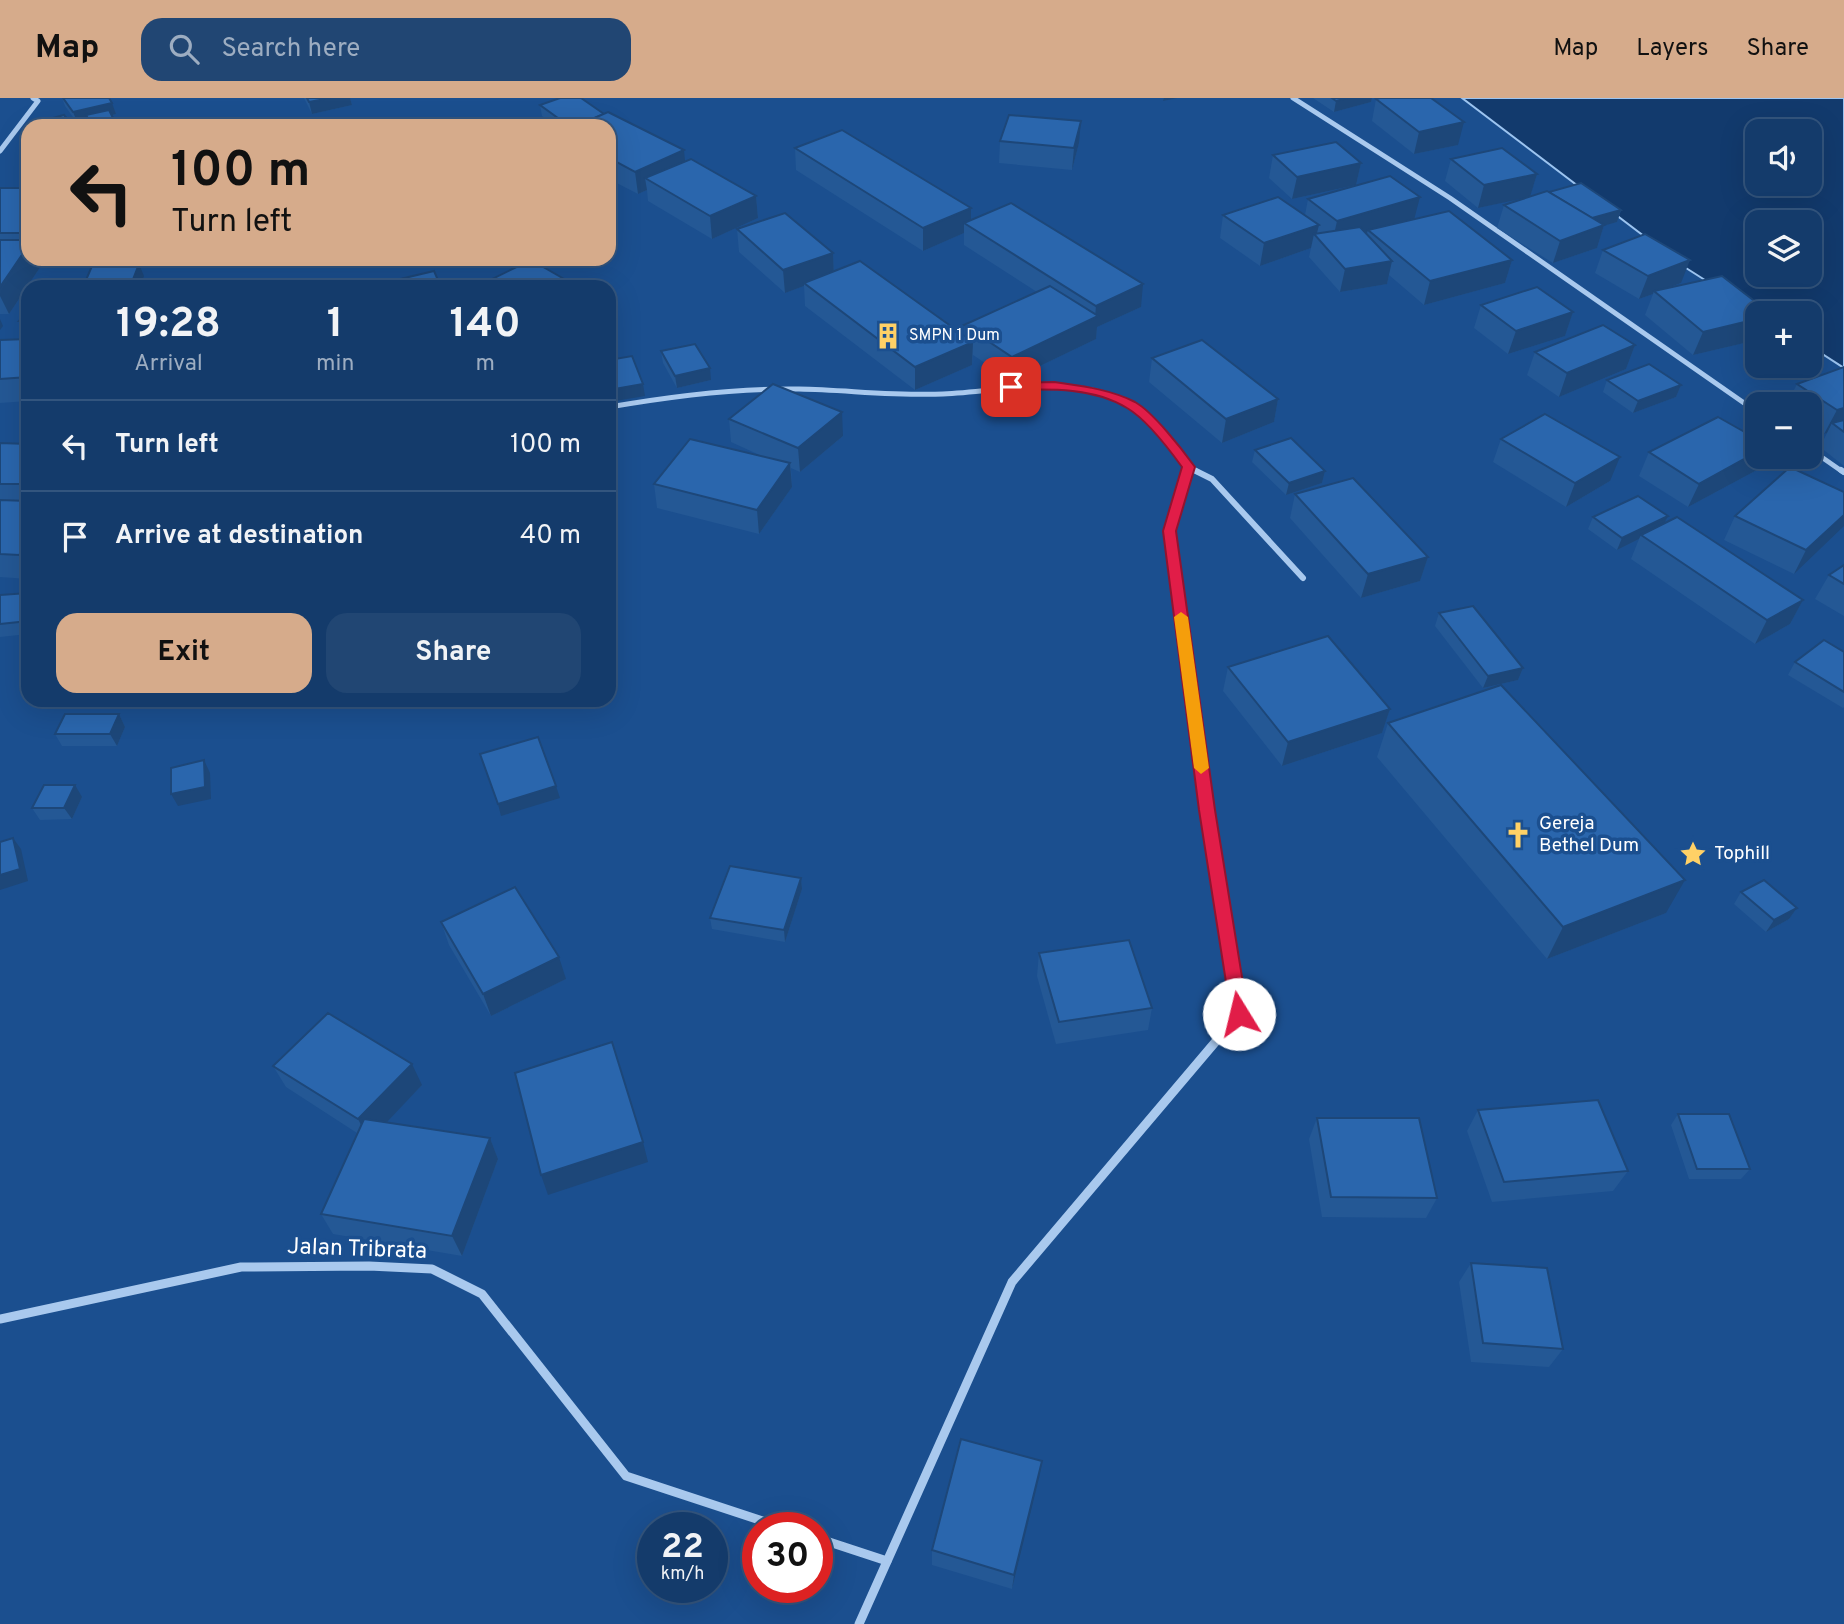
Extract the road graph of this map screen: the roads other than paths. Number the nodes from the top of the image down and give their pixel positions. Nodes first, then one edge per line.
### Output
1 (33, 98) edge
2 (1293, 98) edge
3 (24, 119) edge
4 (21, 123) edge
5 (0, 151) edge
6 (1745, 404) edge
7 (616, 406) edge
8 (1822, 457) edge
9 (1189, 467) junction
10 (1844, 472) edge
11 (1303, 578) dead end
12 (0, 1319) edge
13 (742, 1514) edge
14 (833, 1543) edge
15 (887, 1561) junction
16 (859, 1624) edge

1 - 3 street
2 - 6 street
4 - 5 street
7 - 9 street
8 - 10 street
9 - 11 street
9 - 15 street
12 - 13 street, Jalan Tribrata
14 - 15 street
15 - 16 street

